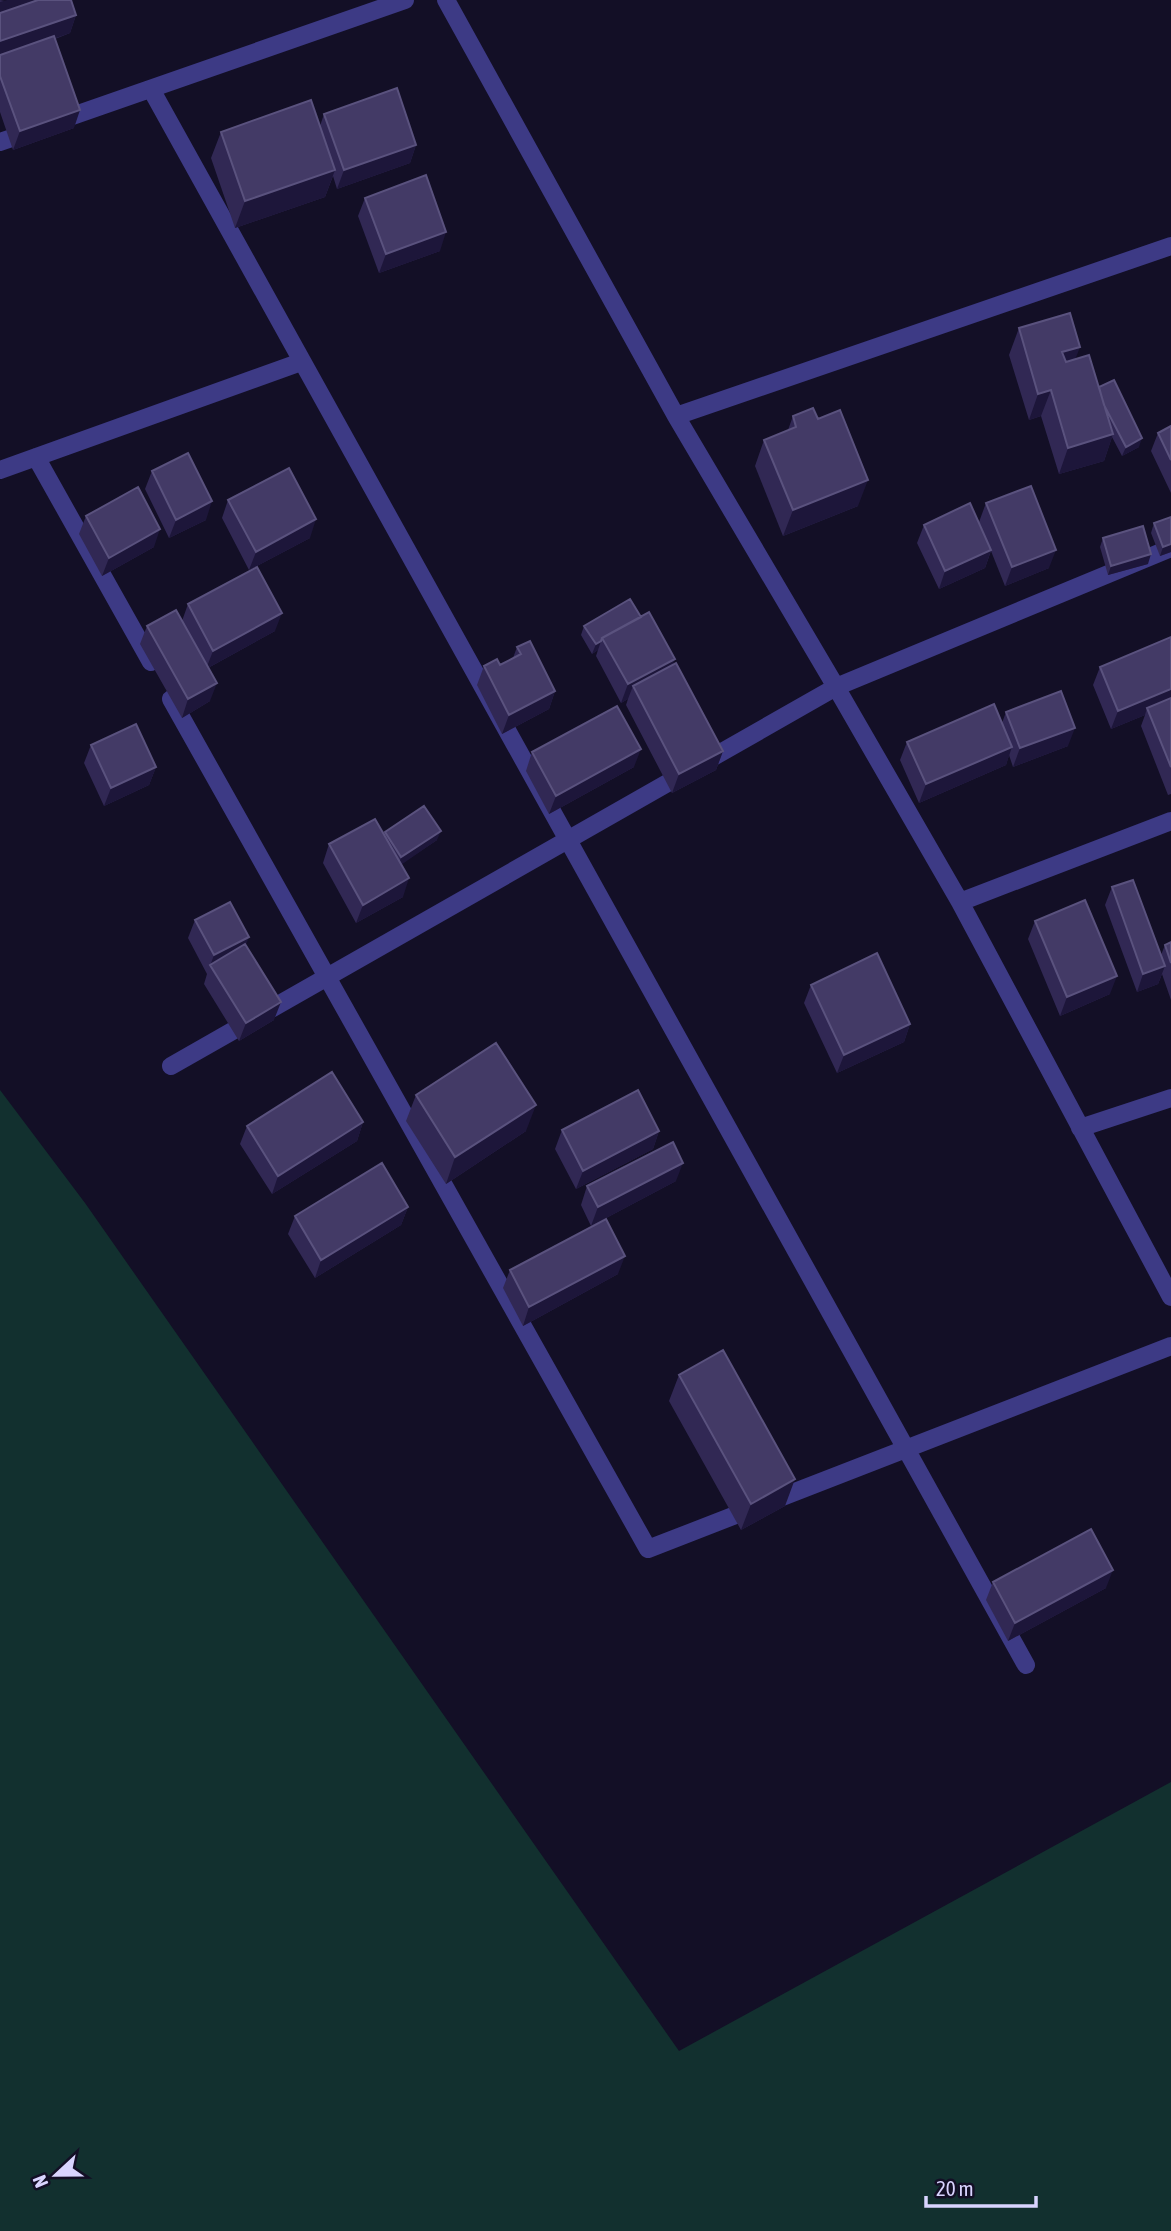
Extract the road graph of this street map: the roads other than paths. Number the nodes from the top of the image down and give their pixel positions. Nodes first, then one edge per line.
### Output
1 (405, 0) edge
2 (446, 0) edge
3 (151, 89) junction
4 (0, 142) edge
5 (1171, 246) edge
6 (301, 362) junction
7 (676, 416) junction
8 (36, 457) junction
9 (0, 470) edge
10 (1171, 548) edge
11 (836, 687) junction
12 (1171, 821) edge
13 (566, 840) junction
14 (960, 902) junction
15 (327, 976) junction
16 (171, 1066) dead end
17 (1171, 1098) edge
18 (1080, 1128) junction
19 (1171, 1297) edge
20 (1171, 1346) edge
21 (907, 1449) junction
22 (1026, 1665) dead end

1 - 3 street
2 - 7 street
3 - 4 street
3 - 6 street
5 - 7 street
6 - 8 street
6 - 13 street
7 - 11 street
8 - 9 street
8 - 15 street
10 - 11 street
11 - 13 street
11 - 14 street
12 - 14 street
13 - 15 street
13 - 21 street
14 - 18 street
15 - 16 street
15 - 21 street
17 - 18 street
18 - 19 street
20 - 21 street
21 - 22 street

